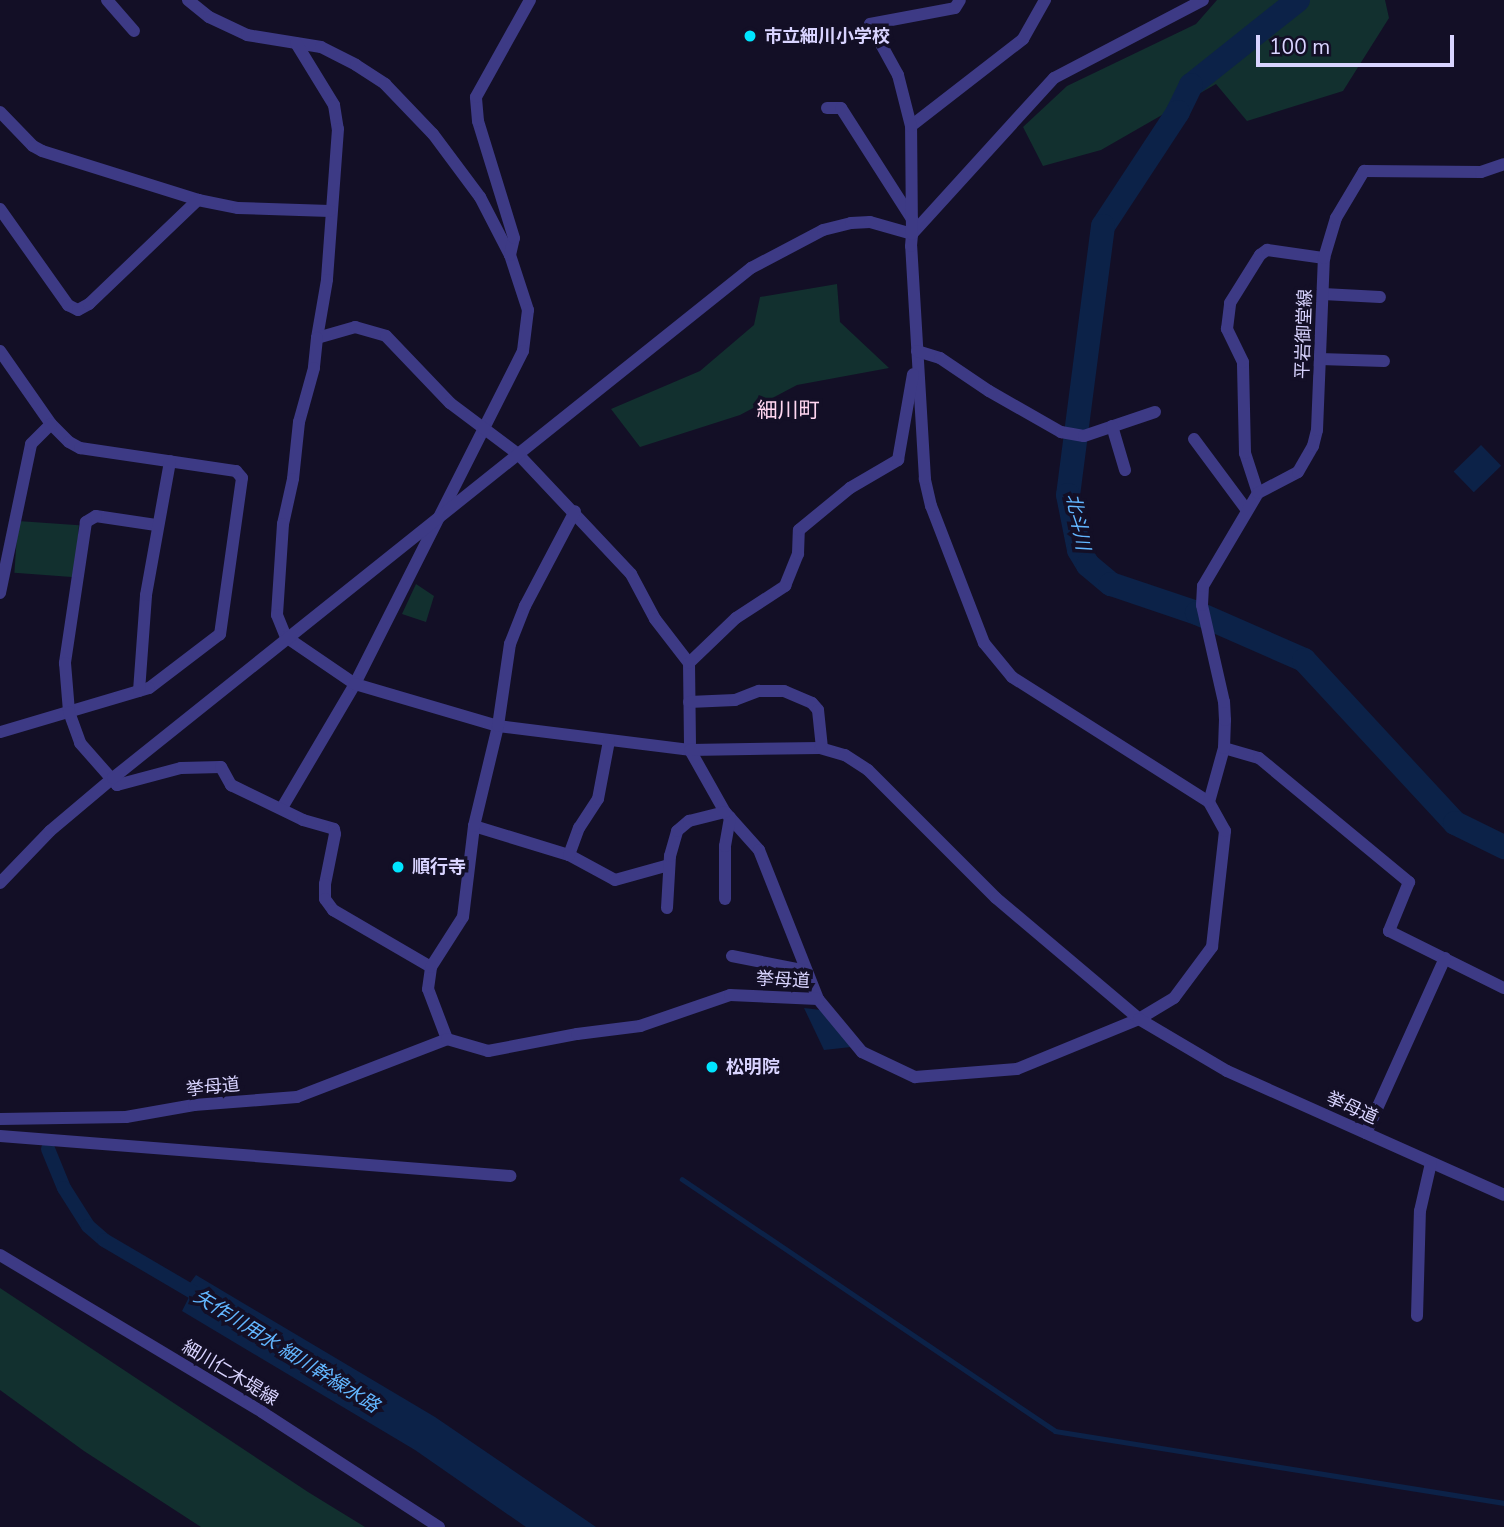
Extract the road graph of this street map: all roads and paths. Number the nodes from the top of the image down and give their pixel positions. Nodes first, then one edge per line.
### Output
1 (107, 0) edge
2 (188, 0) edge
3 (530, 0) edge
4 (960, 0) edge
5 (1045, 0) edge
6 (1203, 0) edge
7 (134, 32) dead end
8 (296, 43) junction
9 (827, 108) dead end
10 (0, 112) edge
11 (911, 126) junction
12 (1504, 164) edge
13 (198, 201) junction
14 (0, 209) edge
15 (330, 211) junction
16 (912, 219) junction
17 (912, 234) junction
18 (510, 255) junction
19 (1324, 258) junction
20 (1323, 294) junction
21 (1380, 297) dead end
22 (317, 338) junction
23 (0, 351) edge
24 (917, 351) junction
25 (1320, 359) junction
26 (1384, 361) dead end
27 (1155, 412) dead end
28 (51, 424) junction
29 (1112, 426) junction
30 (483, 429) junction
31 (1194, 439) dead end
32 (518, 453) junction
33 (170, 461) junction
34 (1125, 470) dead end
35 (1258, 493) junction
36 (1246, 509) junction
37 (575, 511) junction
38 (436, 521) junction
39 (156, 525) junction
40 (0, 593) edge
41 (286, 637) junction
42 (689, 663) junction
43 (355, 684) junction
44 (139, 691) junction
45 (689, 702) junction
46 (69, 712) junction
47 (498, 726) junction
48 (0, 732) edge
49 (609, 741) junction
50 (822, 748) junction
51 (1224, 748) junction
52 (690, 750) junction
53 (113, 778) junction
54 (1209, 802) junction
55 (282, 808) junction
56 (727, 815) junction
57 (474, 826) junction
58 (569, 855) junction
59 (669, 865) junction
60 (0, 883) edge
61 (725, 899) dead end
62 (667, 908) dead end
63 (732, 956) dead end
64 (1445, 958) junction
65 (431, 967) junction
66 (807, 971) junction
67 (1504, 988) edge
68 (818, 999) junction
69 (1139, 1019) junction
70 (447, 1039) junction
71 (0, 1119) edge
72 (1366, 1133) junction
73 (0, 1136) edge
74 (1431, 1163) junction
75 (510, 1176) dead end
76 (1504, 1195) edge
77 (0, 1255) edge
78 (1417, 1316) dead end
79 (439, 1527) edge

1 - 7 street
2 - 8 street
3 - 18 street
4 - 11 street
5 - 11 street
6 - 17 street
8 - 15 street
8 - 18 street
9 - 16 street
10 - 13 street
11 - 16 street
12 - 19 street, 平岩御堂線
13 - 14 street
13 - 15 street
15 - 22 street
16 - 17 street
17 - 24 street
17 - 32 street
18 - 30 street
19 - 20 street, 平岩御堂線
19 - 35 street
20 - 21 street
20 - 25 street, 平岩御堂線
22 - 30 street
22 - 41 street
23 - 28 street
24 - 29 street
24 - 42 street
24 - 54 street
25 - 26 street
25 - 35 street, 平岩御堂線
27 - 29 street
28 - 33 street
28 - 40 street
29 - 34 street
30 - 32 street
30 - 38 street
31 - 36 street
32 - 37 street
32 - 38 street
33 - 39 street
33 - 44 street
35 - 36 street, 平岩御堂線
36 - 51 street, 平岩御堂線
37 - 42 street
37 - 47 street
38 - 41 street
38 - 43 street
39 - 44 street
39 - 46 street
41 - 43 street
41 - 53 street
42 - 45 street
43 - 47 street
43 - 55 street
44 - 46 street
45 - 50 street
45 - 52 street
46 - 48 street
46 - 53 street
47 - 49 street
47 - 57 street
49 - 52 street
49 - 58 street
50 - 52 street
50 - 69 street
51 - 54 street
51 - 64 street
52 - 56 street
53 - 55 street
53 - 60 street
54 - 69 street
55 - 65 street
56 - 59 street
56 - 61 street
56 - 66 street
57 - 58 street
57 - 65 street
58 - 59 street
59 - 62 street
63 - 66 street
64 - 67 street
64 - 72 street
65 - 70 street
66 - 68 street
68 - 69 street, 挙母道
68 - 70 street, 挙母道
69 - 72 street, 挙母道
70 - 71 street, 挙母道
72 - 74 street, 挙母道
73 - 75 street
74 - 76 street, 挙母道
74 - 78 street
77 - 79 street, 細川仁木堤線

